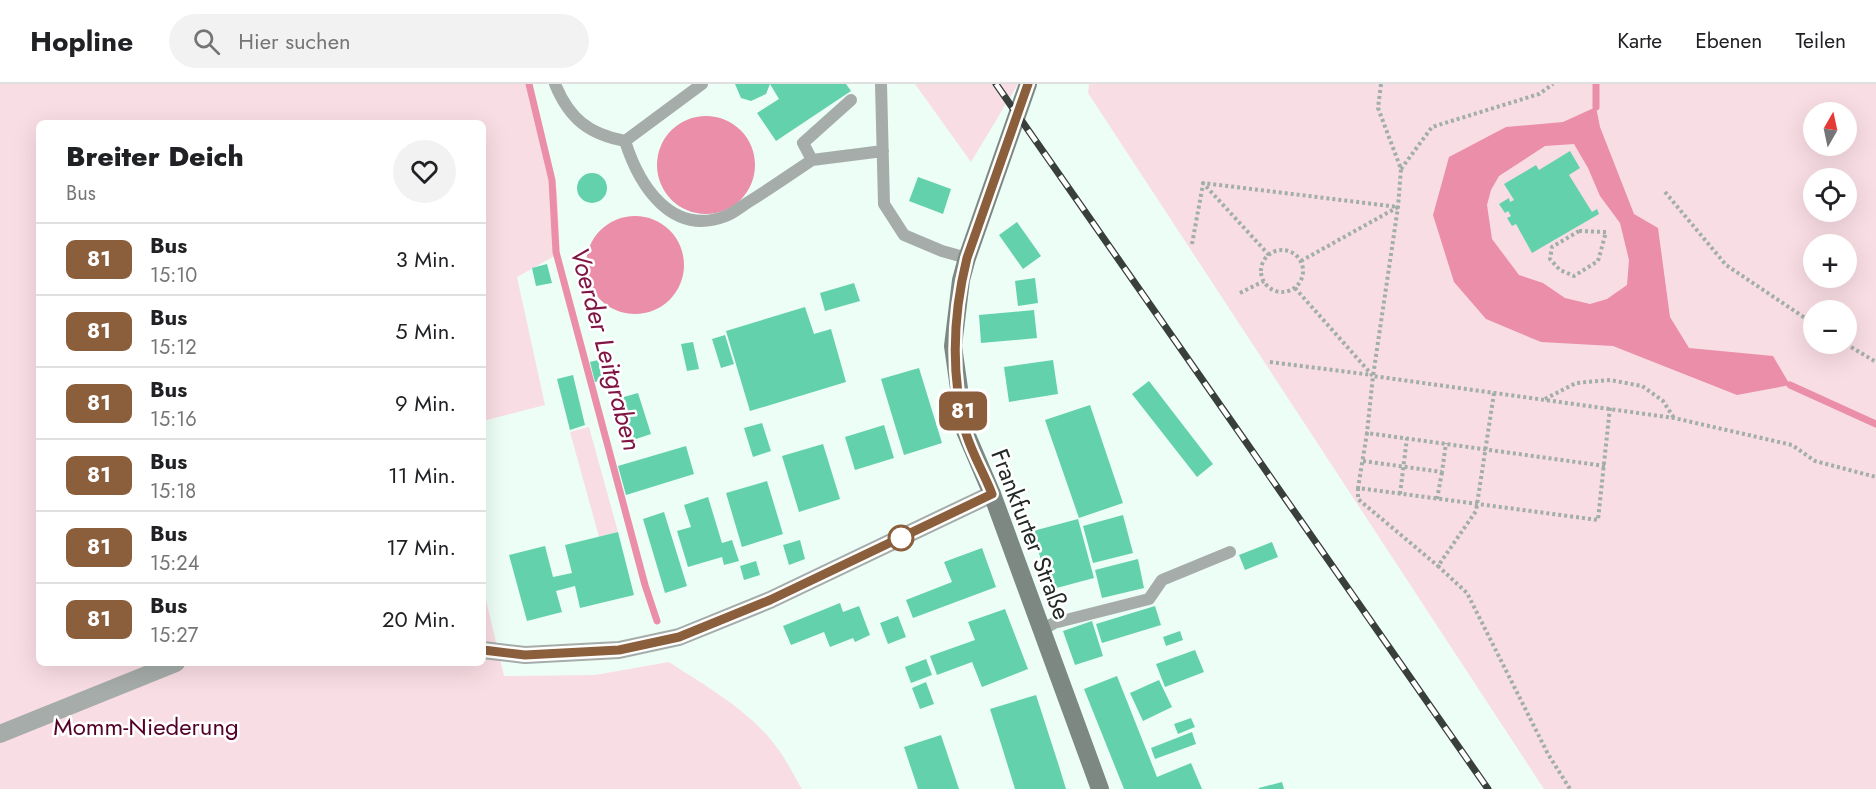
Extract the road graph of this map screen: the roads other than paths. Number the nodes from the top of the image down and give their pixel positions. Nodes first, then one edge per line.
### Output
1 (555, 84) edge
2 (702, 84) edge
3 (881, 84) edge
4 (1028, 84) edge
5 (851, 100) dead end
6 (625, 141) junction
7 (883, 151) junction
8 (812, 160) junction
9 (967, 258) junction
10 (992, 494) junction
11 (1230, 552) dead end
12 (1042, 630) junction
13 (486, 650) edge
14 (169, 666) edge
15 (0, 734) edge
16 (1100, 789) edge

1 - 6 lane
2 - 6 lane
3 - 7 lane
4 - 9 main road, Frankfurter Straße
5 - 8 lane
6 - 8 lane
7 - 8 lane
7 - 9 lane
9 - 10 main road, Frankfurter Straße
10 - 12 main road, Frankfurter Straße
10 - 13 street
11 - 12 lane
12 - 16 main road, Frankfurter Straße
14 - 15 street

